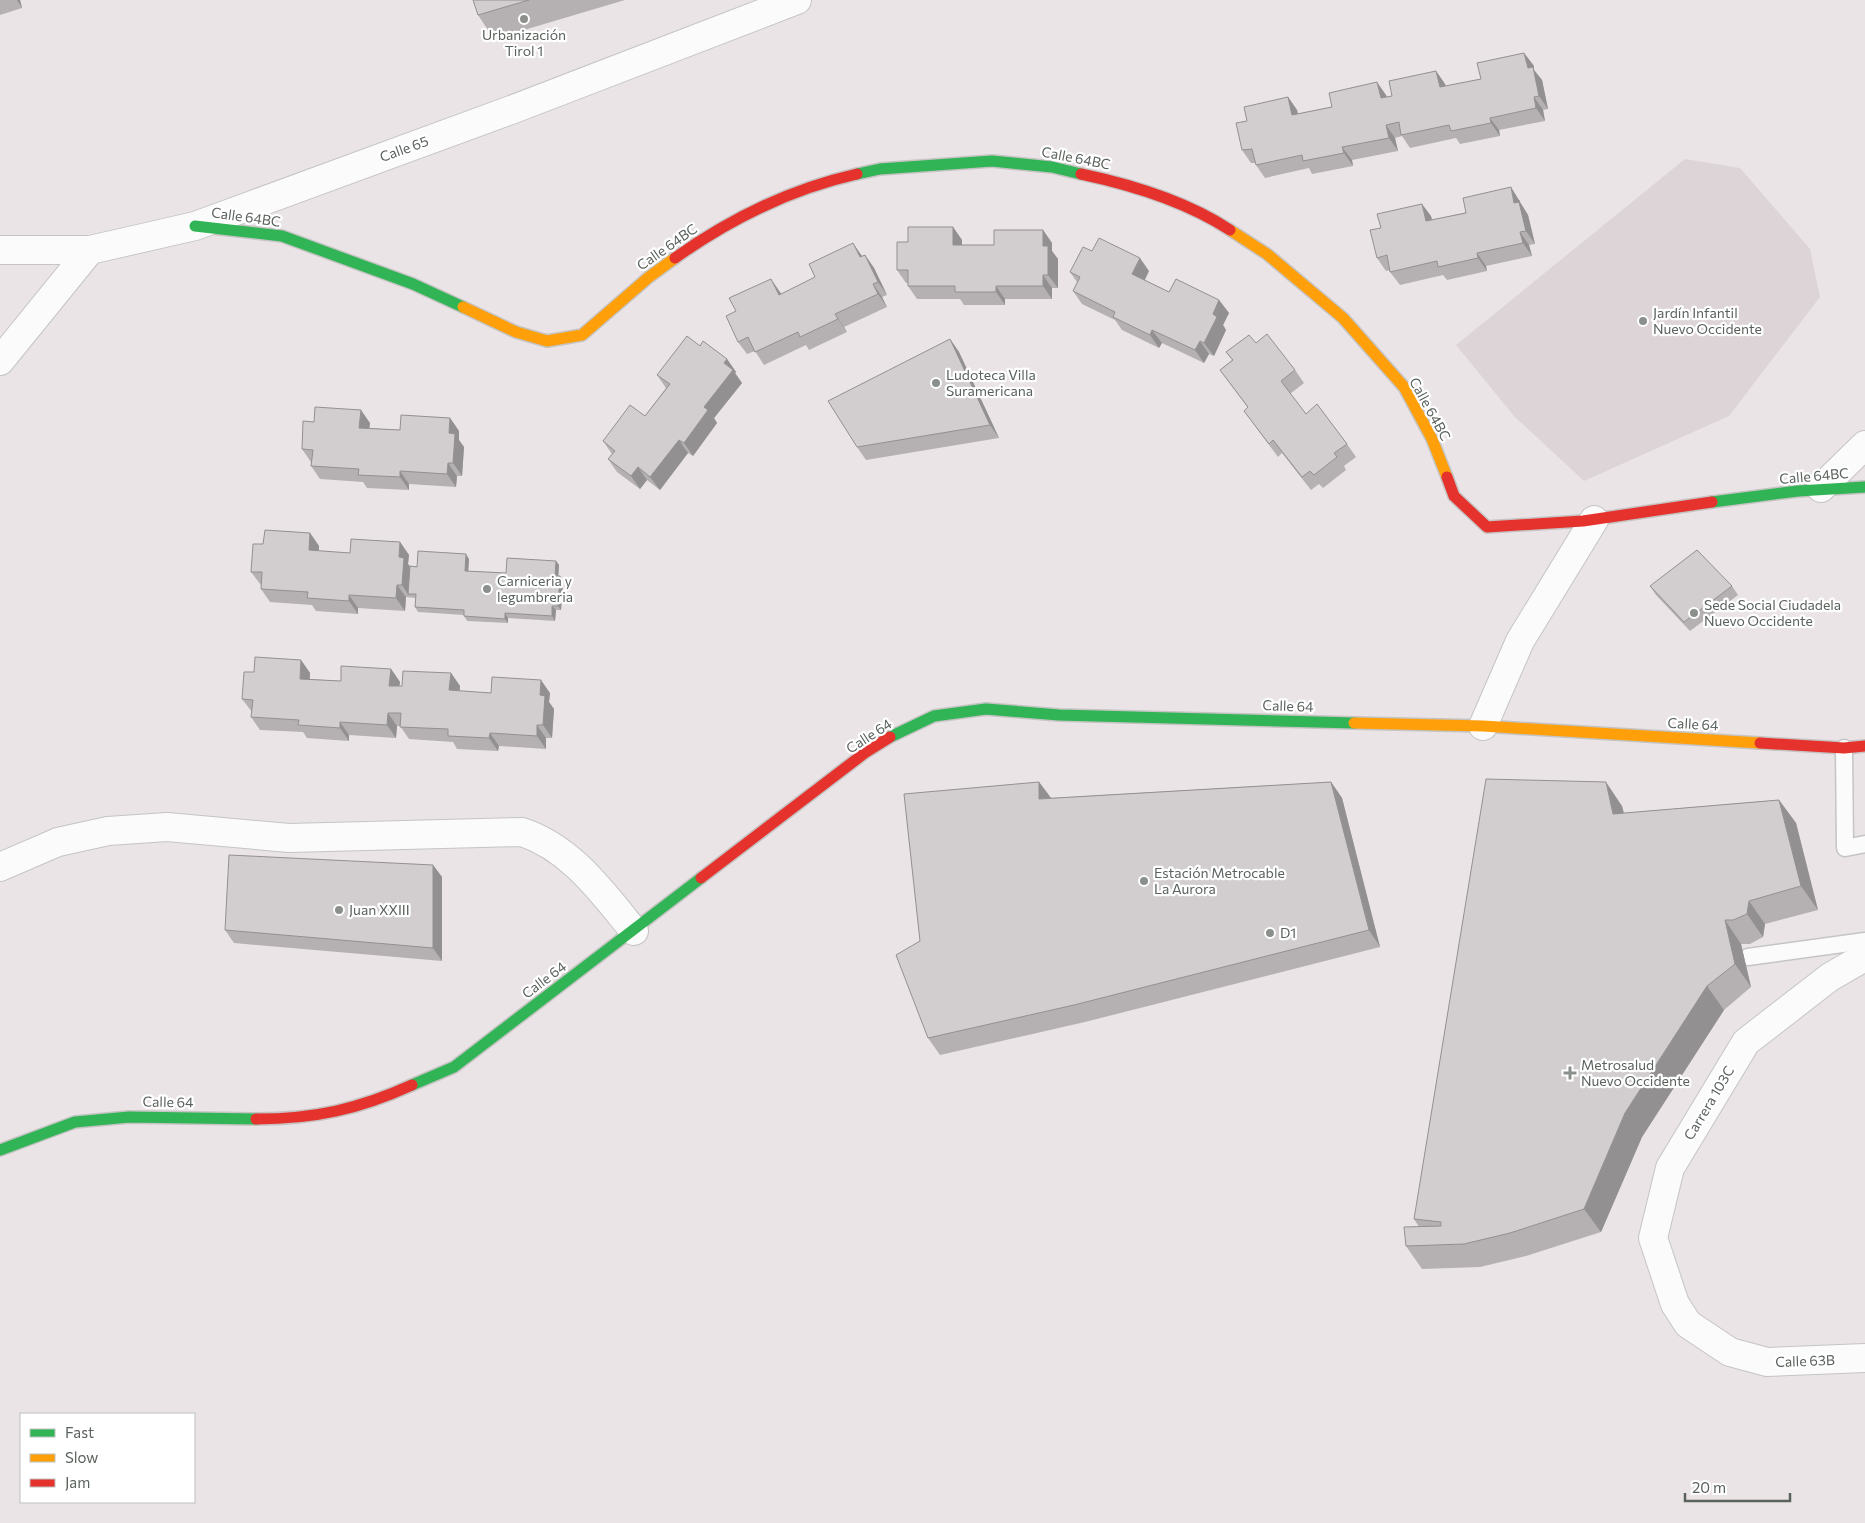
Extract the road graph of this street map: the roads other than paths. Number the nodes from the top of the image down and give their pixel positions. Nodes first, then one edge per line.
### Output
1 (797, 0) edge
2 (195, 226) junction
3 (0, 250) edge
4 (90, 250) junction
5 (2, 350) edge
6 (1865, 445) edge
7 (1865, 487) edge
8 (1821, 488) junction
9 (1594, 520) junction
10 (1483, 726) junction
11 (1865, 746) edge
12 (1844, 748) junction
13 (1865, 844) edge
14 (0, 867) edge
15 (634, 930) junction
16 (1865, 941) edge
17 (1748, 957) edge
18 (1865, 957) edge
19 (0, 1150) edge
20 (1675, 1304) joint
21 (1865, 1358) edge

1 - 2 street, Calle 65
2 - 4 street, Calle 65
2 - 9 street, Calle 64BC
3 - 4 street, Calle 65
4 - 5 street
6 - 8 street
7 - 8 street, Calle 64BC
8 - 9 street, Calle 64BC
9 - 10 street
10 - 12 street, Calle 64
10 - 15 street, Calle 64
11 - 12 street, Calle 64
12 - 13 lane
14 - 15 street
15 - 19 street, Calle 64
16 - 17 lane
18 - 20 street, Carrera 103C
20 - 21 street, Calle 63B

